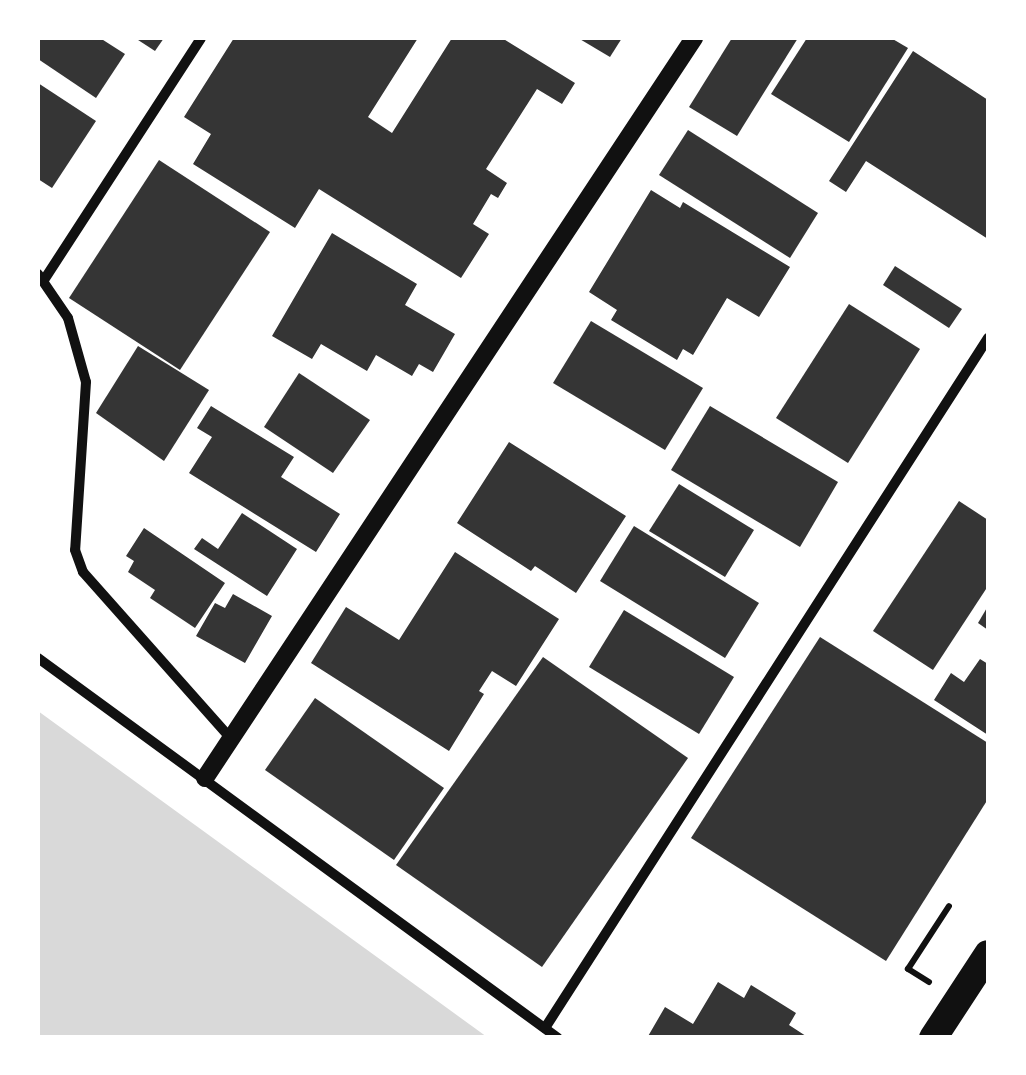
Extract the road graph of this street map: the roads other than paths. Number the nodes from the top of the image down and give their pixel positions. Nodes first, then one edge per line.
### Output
1 (201, 38) edge
2 (694, 38) edge
3 (41, 277) edge
4 (988, 338) edge
5 (38, 658) edge
6 (232, 740) junction
7 (205, 778) junction
8 (988, 954) edge
9 (545, 1028) junction
10 (558, 1038) edge
11 (934, 1038) edge

1 - 3 street
2 - 6 street
3 - 6 street
4 - 9 street
5 - 7 street
6 - 7 street
7 - 9 street
8 - 11 highway
9 - 10 street

